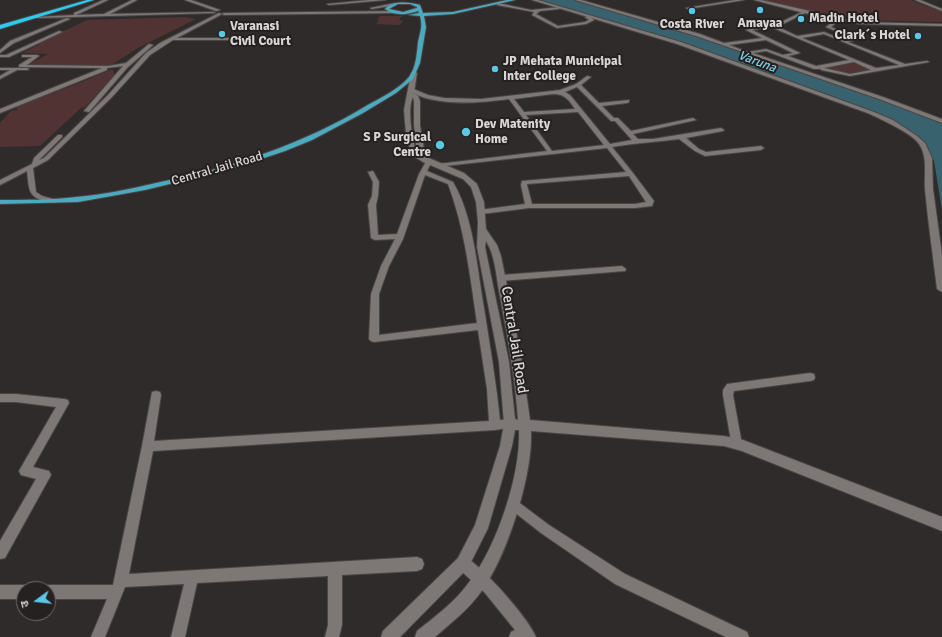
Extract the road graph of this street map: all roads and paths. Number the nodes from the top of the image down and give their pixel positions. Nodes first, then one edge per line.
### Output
1 (92, 0) edge
2 (106, 0) edge
3 (135, 0) edge
4 (187, 0) edge
5 (384, 0) edge
6 (411, 0) edge
7 (513, 0) edge
8 (534, 0) edge
9 (577, 0) edge
10 (742, 0) edge
11 (756, 0) edge
12 (916, 0) edge
13 (330, 2) edge
14 (401, 3) junction
15 (395, 4) junction
16 (498, 4) junction
17 (420, 6) junction
18 (511, 7) junction
19 (559, 8) junction
20 (688, 8) dead end
21 (942, 10) edge
22 (328, 11) junction
23 (538, 11) junction
24 (395, 12) junction
25 (804, 12) junction
26 (219, 13) junction
27 (403, 13) junction
28 (534, 14) junction
29 (411, 15) junction
30 (422, 15) junction
31 (37, 16) junction
32 (102, 16) junction
33 (589, 16) junction
34 (68, 17) junction
35 (73, 17) junction
36 (838, 19) junction
37 (942, 25) edge
38 (770, 26) junction
39 (0, 27) edge
40 (828, 27) junction
41 (823, 30) dead end
42 (60, 32) dead end
43 (422, 34) junction
44 (797, 37) junction
45 (172, 39) junction
46 (234, 39) dead end
47 (766, 39) junction
48 (843, 41) junction
49 (742, 42) junction
50 (723, 44) junction
51 (783, 47) junction
52 (766, 50) junction
53 (760, 51) junction
54 (0, 52) edge
55 (748, 53) junction
56 (0, 56) edge
57 (24, 56) dead end
58 (783, 56) junction
59 (854, 61) junction
60 (926, 62) dead end
61 (125, 65) junction
62 (905, 65) junction
63 (136, 66) junction
64 (818, 68) junction
65 (0, 69) edge
66 (16, 69) junction
67 (105, 69) junction
68 (876, 70) junction
69 (414, 73) junction
70 (589, 77) dead end
71 (0, 78) edge
72 (578, 85) junction
73 (412, 92) junction
74 (561, 92) junction
75 (510, 97) junction
76 (627, 101) dead end
77 (598, 105) junction
78 (579, 110) junction
79 (0, 111) edge
80 (522, 114) junction
81 (693, 120) dead end
82 (942, 121) edge
83 (721, 130) dead end
84 (629, 133) junction
85 (680, 136) junction
86 (635, 141) junction
87 (608, 146) junction
88 (761, 148) dead end
89 (551, 153) junction
90 (420, 157) junction
91 (428, 161) junction
92 (32, 166) junction
93 (438, 166) junction
94 (371, 172) dead end
95 (424, 172) junction
96 (631, 174) junction
97 (0, 183) edge
98 (55, 201) junction
99 (0, 202) edge
100 (529, 206) junction
101 (482, 212) junction
102 (483, 230) junction
103 (400, 236) junction
104 (622, 269) dead end
105 (501, 278) junction
106 (942, 289) edge
107 (482, 326) junction
108 (810, 377) dead end
109 (156, 395) dead end
110 (0, 398) edge
111 (510, 424) junction
112 (525, 424) junction
113 (495, 425) junction
114 (736, 444) junction
115 (148, 446) junction
116 (513, 504) junction
117 (942, 524) edge
118 (0, 554) edge
119 (463, 563) junction
120 (418, 564) dead end
121 (335, 568) junction
122 (192, 577) junction
123 (481, 579) junction
124 (118, 586) junction
125 (56, 591) edge
126 (0, 592) edge
127 (16, 592) edge
128 (524, 636) edge
129 (98, 637) edge
130 (178, 637) edge
131 (332, 637) edge
132 (389, 637) edge
133 (423, 637) edge
134 (742, 637) edge

1 - 31 highway
2 - 34 street
3 - 32 street
4 - 26 street
5 - 13 street
6 - 14 main road
7 - 16 main road
8 - 19 street
9 - 50 street
10 - 20 street
11 - 25 street
12 - 21 street
13 - 22 street
14 - 15 main road
14 - 17 main road
15 - 22 street
15 - 24 main road
16 - 18 street
16 - 30 main road
17 - 27 main road
17 - 30 main road
18 - 23 street
18 - 28 street
19 - 23 street
19 - 33 street
22 - 26 street
23 - 28 street
24 - 26 street
24 - 27 main road
25 - 36 street
25 - 38 street
26 - 32 street
26 - 45 street
26 - 61 street
27 - 29 main road
28 - 33 street
29 - 30 main road
29 - 43 main road
30 - 43 main road
31 - 34 street
31 - 39 highway
32 - 35 street
33 - 106 street
34 - 35 street
35 - 54 street
36 - 37 street
36 - 40 street
38 - 44 street
38 - 47 street
40 - 41 street
40 - 48 street
42 - 56 street
43 - 69 main road
44 - 48 street
44 - 59 street
45 - 46 street
45 - 63 street
47 - 49 street
47 - 51 street
48 - 62 street
49 - 50 street
49 - 53 street
50 - 55 street
51 - 52 street
51 - 58 street
52 - 53 street
52 - 58 street
53 - 55 street
55 - 82 street
57 - 61 street
58 - 64 street
59 - 64 street
59 - 68 street
60 - 62 street
61 - 63 street
61 - 67 street
61 - 92 street
62 - 68 street
63 - 92 street
64 - 68 street
65 - 66 street
66 - 67 street
66 - 71 street
67 - 79 street
69 - 73 street
69 - 98 main road, Central Jail Road
70 - 72 street
72 - 74 street
72 - 77 street
73 - 75 street
73 - 90 street
73 - 90 street
74 - 75 street
74 - 78 street
75 - 80 street
76 - 77 street
77 - 84 street
78 - 80 street
78 - 87 street
80 - 89 street
81 - 84 street
83 - 85 street
84 - 86 street
85 - 86 street
85 - 88 street
86 - 87 street
87 - 89 street
87 - 96 street
89 - 93 street
90 - 91 street, Central Jail Road
91 - 93 street, Central Jail Road
91 - 95 street
92 - 97 street
92 - 98 street
93 - 101 street, Central Jail Road
94 - 103 street
95 - 103 street
95 - 107 street
96 - 100 street
96 - 100 street
98 - 99 main road, Central Jail Road
100 - 101 street
101 - 102 street, Central Jail Road
102 - 105 street
102 - 111 street, Central Jail Road
103 - 107 street
104 - 105 street
105 - 112 street
107 - 113 street
108 - 114 street
109 - 115 street
110 - 118 street
111 - 112 street
111 - 113 street
111 - 119 street, Central Jail Road
112 - 114 street
112 - 116 street
113 - 115 street
114 - 117 street
115 - 124 street
116 - 123 street
116 - 134 street
119 - 123 street
119 - 132 street, Central Jail Road
120 - 121 street
121 - 122 street
121 - 131 street
122 - 124 street
122 - 130 street
123 - 128 street
123 - 133 street
124 - 125 street
124 - 129 street
126 - 127 street

